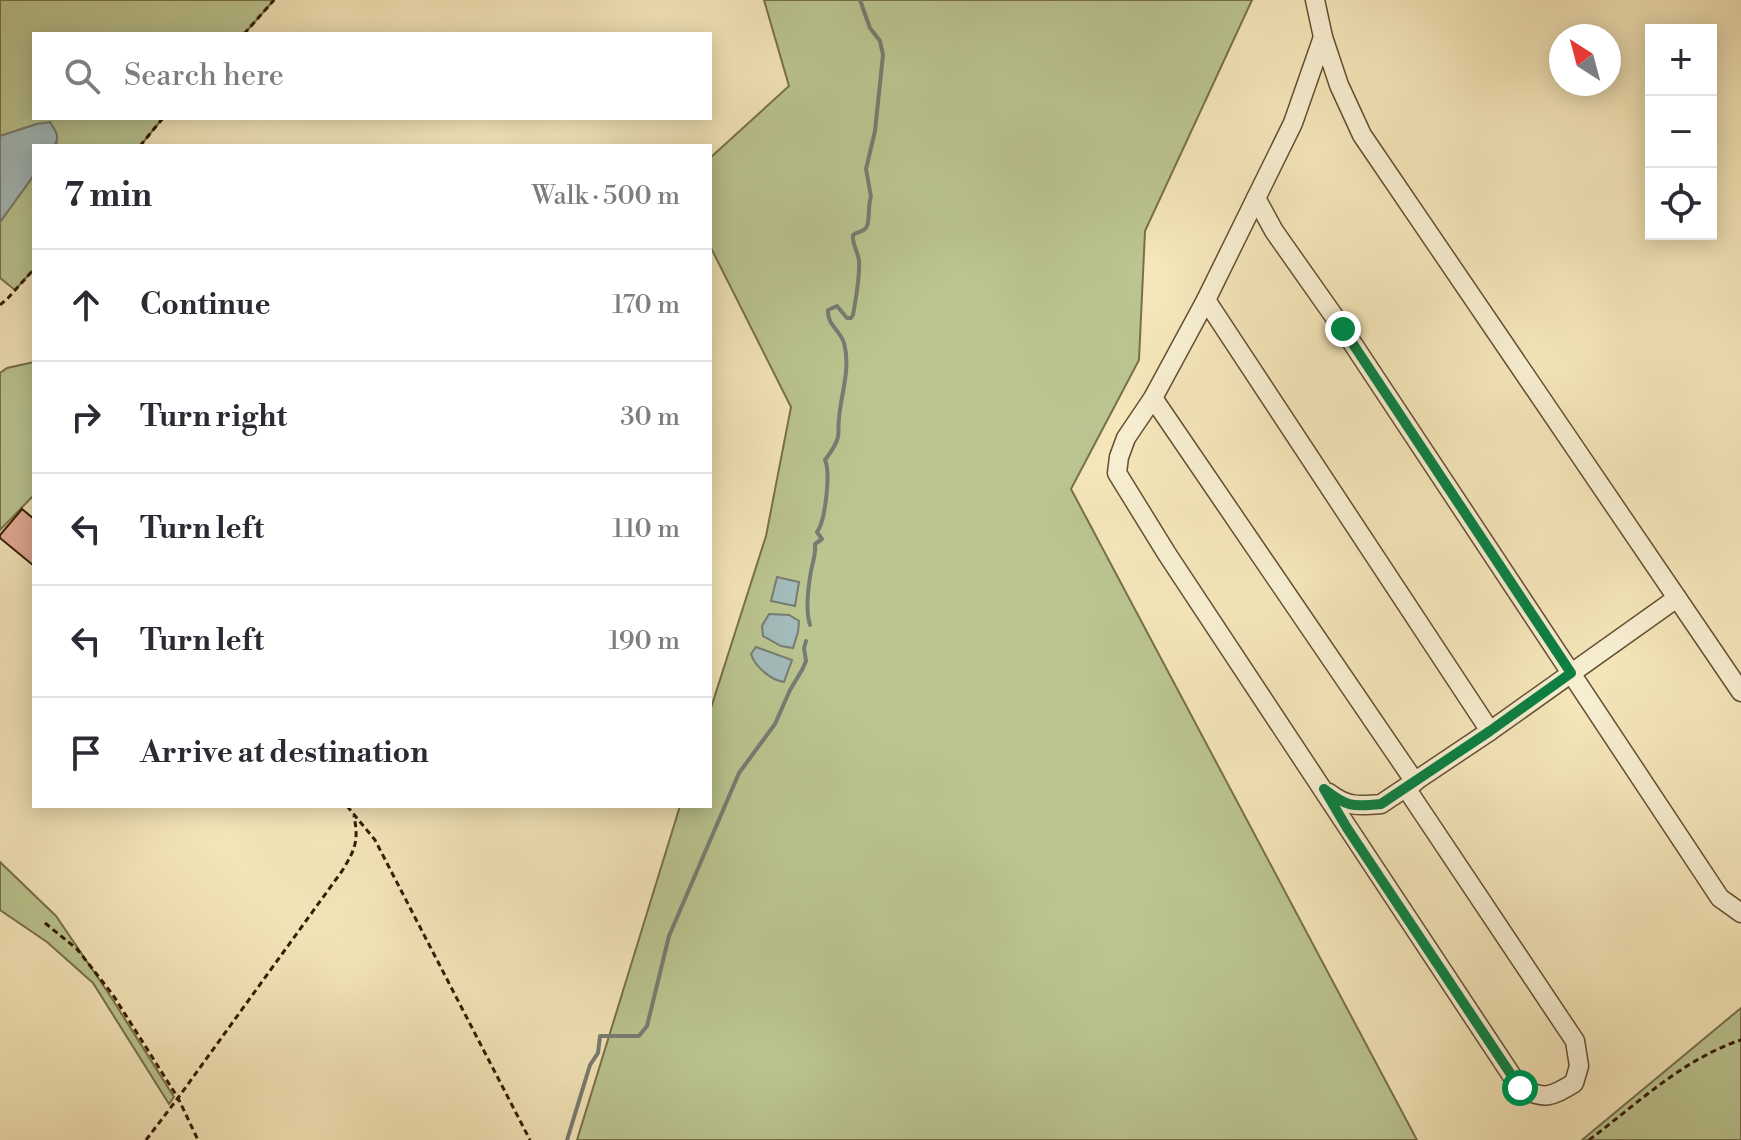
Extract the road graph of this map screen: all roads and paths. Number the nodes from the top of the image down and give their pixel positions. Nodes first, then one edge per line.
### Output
1 (274, 0) edge
2 (1315, 0) edge
3 (246, 32) edge
4 (1323, 37) junction
5 (161, 120) edge
6 (142, 144) edge
7 (1256, 198) junction
8 (32, 271) edge
9 (1206, 300) junction
10 (0, 305) edge
11 (1153, 398) junction
12 (1677, 598) junction
13 (1571, 673) junction
14 (1741, 692) edge
15 (1490, 731) junction
16 (1411, 785) junction
17 (1324, 789) junction
18 (348, 808) edge
19 (354, 816) junction
20 (1741, 913) edge
21 (45, 923) dead end
22 (1741, 1040) edge
23 (178, 1098) junction
24 (146, 1140) edge
25 (198, 1140) edge
26 (530, 1140) edge
27 (1589, 1140) edge

1 - 3 path
2 - 4 lane
4 - 7 lane
4 - 12 lane
5 - 6 path
7 - 9 lane
7 - 13 lane
8 - 10 path
9 - 11 lane
9 - 15 lane
11 - 16 lane
11 - 17 lane
12 - 13 lane
12 - 14 lane
13 - 15 lane
13 - 20 lane
15 - 16 lane
16 - 17 lane
16 - 17 lane
18 - 19 path
19 - 23 path
19 - 26 path
21 - 23 path
22 - 27 path
23 - 24 path
23 - 25 path

